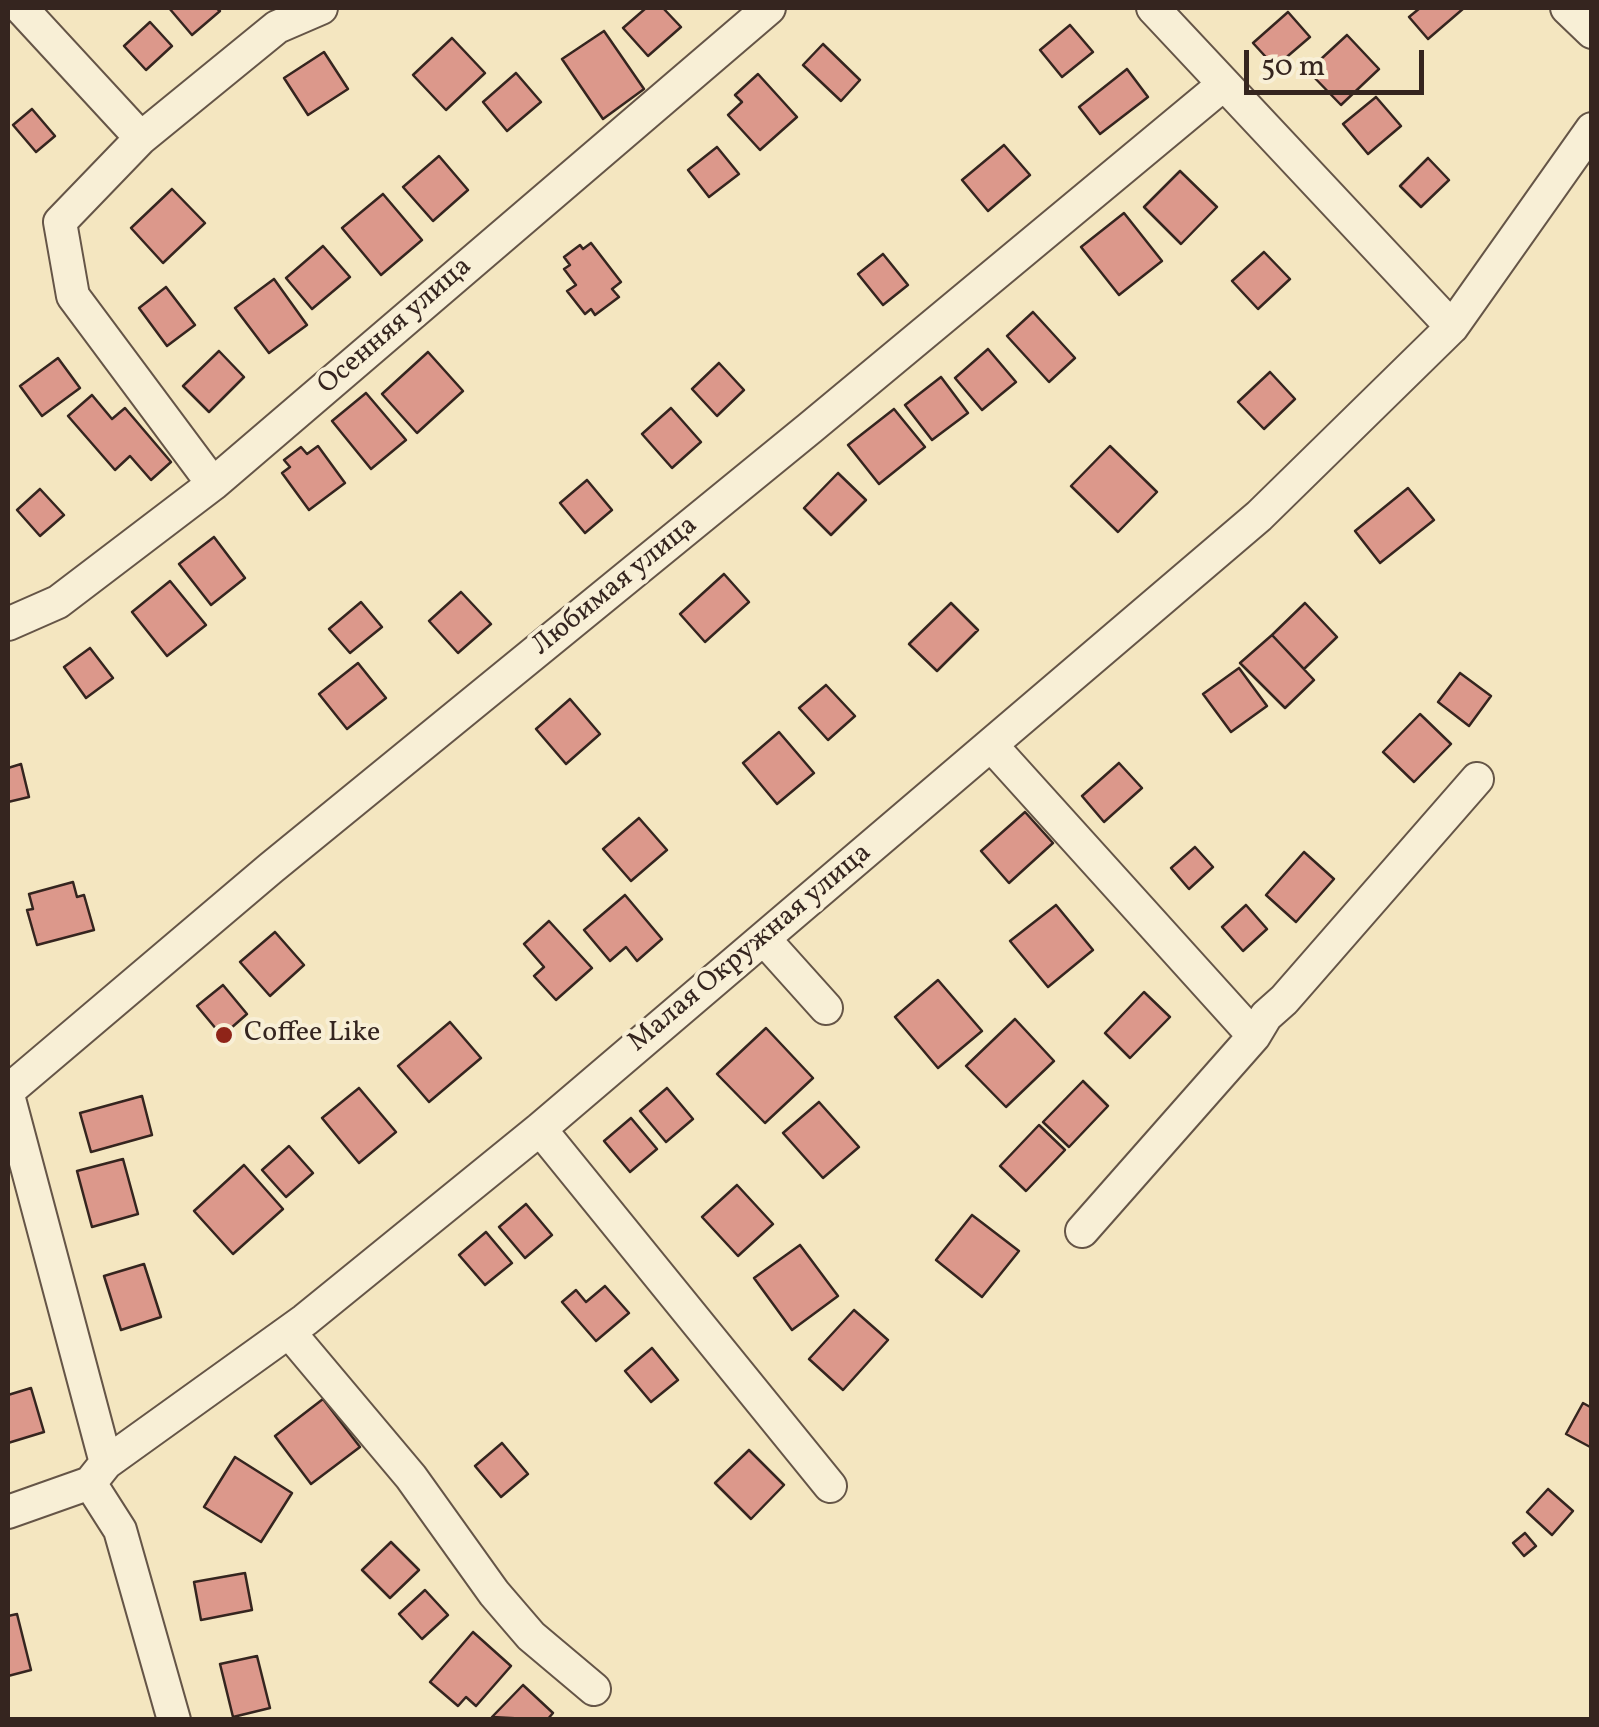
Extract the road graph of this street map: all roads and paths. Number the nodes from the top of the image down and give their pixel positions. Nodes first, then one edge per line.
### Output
1 (21, 8) edge
2 (321, 8) edge
3 (1153, 8) edge
4 (1566, 8) edge
5 (751, 12) edge
6 (1592, 32) edge
7 (1224, 84) junction
8 (1592, 129) edge
9 (141, 138) junction
10 (1452, 328) junction
11 (213, 484) junction
12 (8, 624) edge
13 (991, 745) junction
14 (1478, 779) dead end
15 (764, 938) junction
16 (826, 1008) dead end
17 (1254, 1036) junction
18 (8, 1093) edge
19 (540, 1129) junction
20 (1082, 1231) dead end
21 (290, 1332) junction
22 (98, 1473) junction
23 (830, 1486) dead end
24 (8, 1512) edge
25 (594, 1690) dead end
26 (174, 1720) edge

1 - 9 street
2 - 9 street
3 - 7 street
4 - 6 street
5 - 11 street, Осенняя улица
7 - 10 street
7 - 18 street, Любимая улица
8 - 10 street, Малая Окружная улица
9 - 11 street
10 - 13 street, Малая Окружная улица
11 - 12 street, Осенняя улица
13 - 15 street, Малая Окружная улица
13 - 17 street
14 - 17 street
15 - 16 street
15 - 19 street, Малая Окружная улица
17 - 20 street
18 - 22 street
19 - 21 street, Малая Окружная улица
19 - 23 street
21 - 22 street, Малая Окружная улица
21 - 25 street
22 - 24 street, Малая Окружная улица
22 - 26 street

